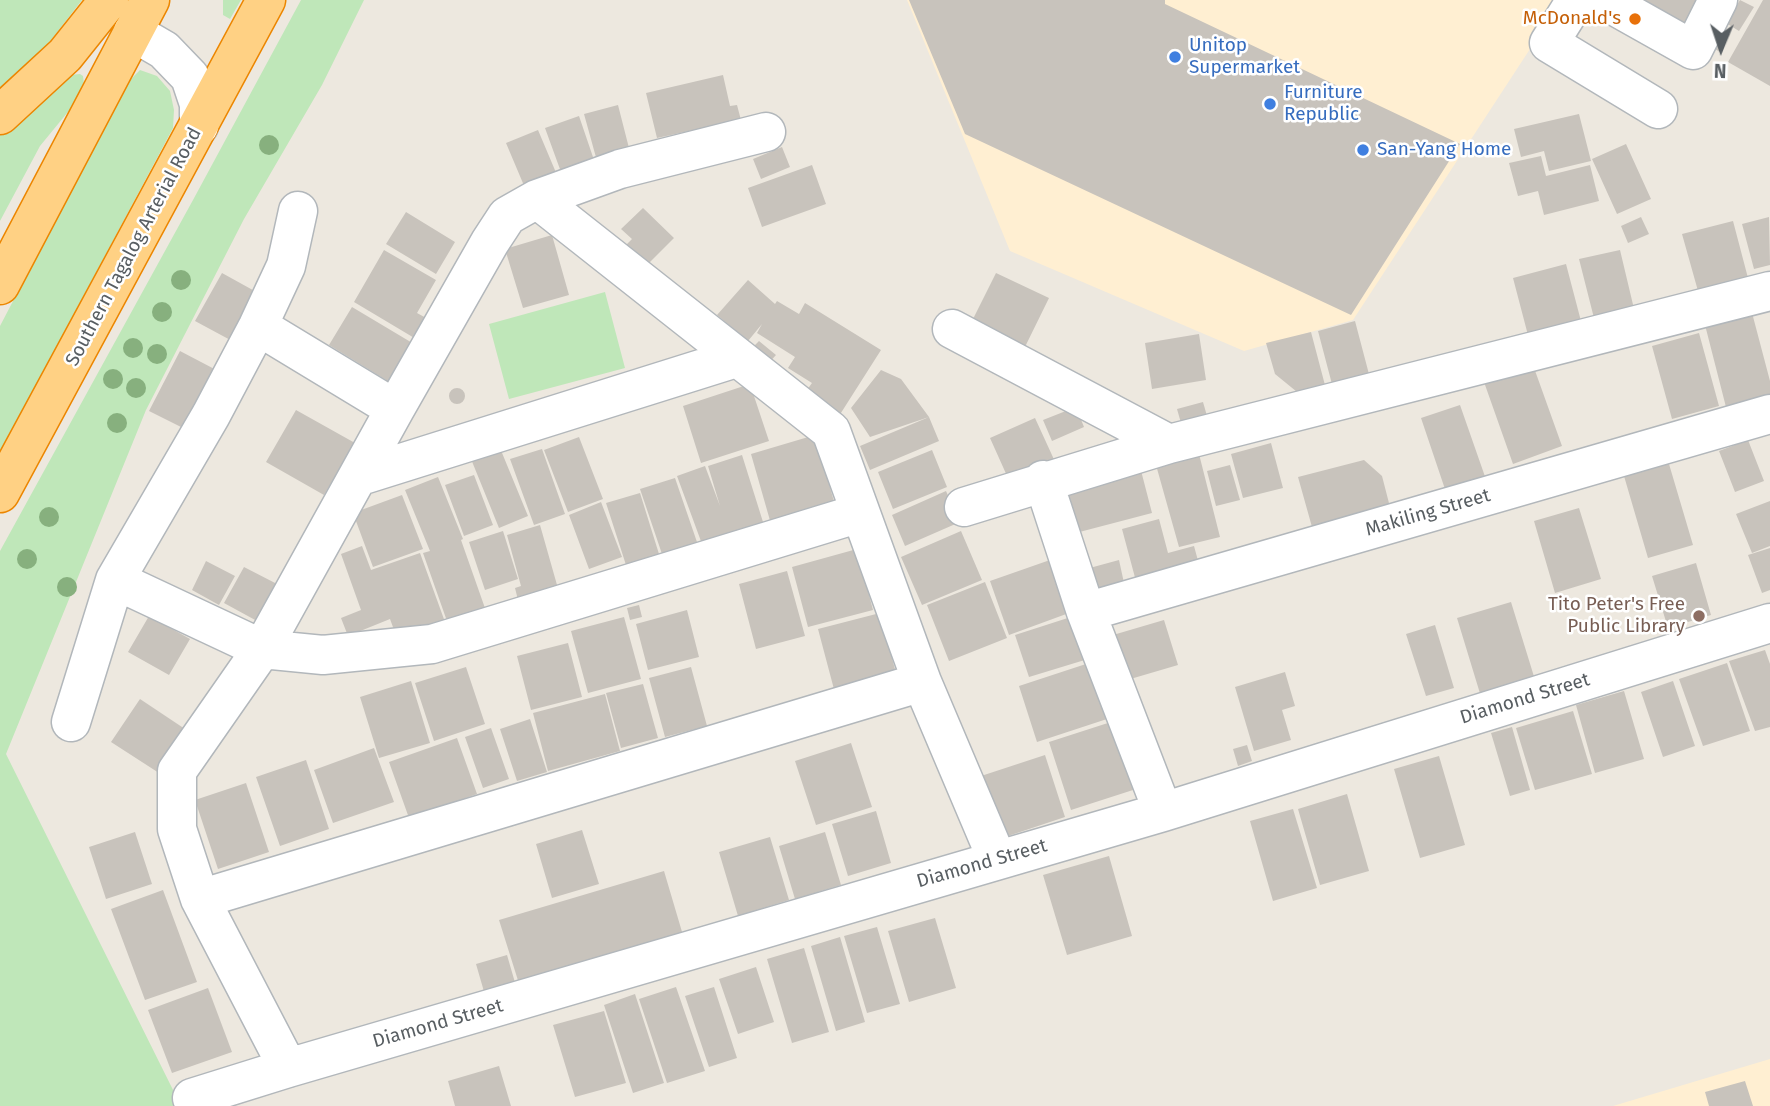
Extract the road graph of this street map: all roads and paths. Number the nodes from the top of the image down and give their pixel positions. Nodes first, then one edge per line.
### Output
1 (109, 0) edge
2 (266, 0) edge
3 (1576, 0) edge
4 (1604, 0) edge
5 (1718, 0) edge
6 (141, 16) edge
7 (1658, 109) dead end
8 (0, 115) edge
9 (199, 126) junction
10 (766, 132) dead end
11 (537, 199) junction
12 (298, 211) dead end
13 (0, 285) edge
14 (1770, 291) edge
15 (258, 326) junction
16 (952, 329) dead end
17 (736, 358) junction
18 (395, 409) junction
19 (1770, 414) edge
20 (1169, 444) junction
21 (360, 475) junction
22 (1043, 480) junction
23 (0, 493) edge
24 (964, 507) dead end
25 (860, 513) junction
26 (115, 579) junction
27 (1086, 612) junction
28 (1770, 623) edge
29 (262, 649) junction
30 (922, 682) junction
31 (71, 722) dead end
32 (1163, 812) junction
33 (997, 859) junction
34 (200, 899) junction
35 (288, 1068) junction
36 (192, 1098) dead end

1 - 8 highway
2 - 9 highway, Southern Tagalog Arterial Road
3 - 7 street
4 - 5 street
6 - 9 street
6 - 13 highway
9 - 23 highway, Southern Tagalog Arterial Road
10 - 11 street
11 - 17 street
11 - 18 street
12 - 15 street
14 - 20 street
15 - 18 street
15 - 26 street
16 - 20 street
17 - 21 street
17 - 25 street
18 - 21 street
19 - 27 street, Makiling Street
20 - 22 street
21 - 29 street
22 - 24 street
22 - 27 street
25 - 29 street
25 - 30 street
26 - 29 street
26 - 31 street
27 - 32 street
28 - 32 street, Diamond Street
29 - 34 street
30 - 33 street
30 - 34 street
32 - 33 street, Diamond Street
33 - 35 street, Diamond Street
34 - 35 street
35 - 36 street, Diamond Street

